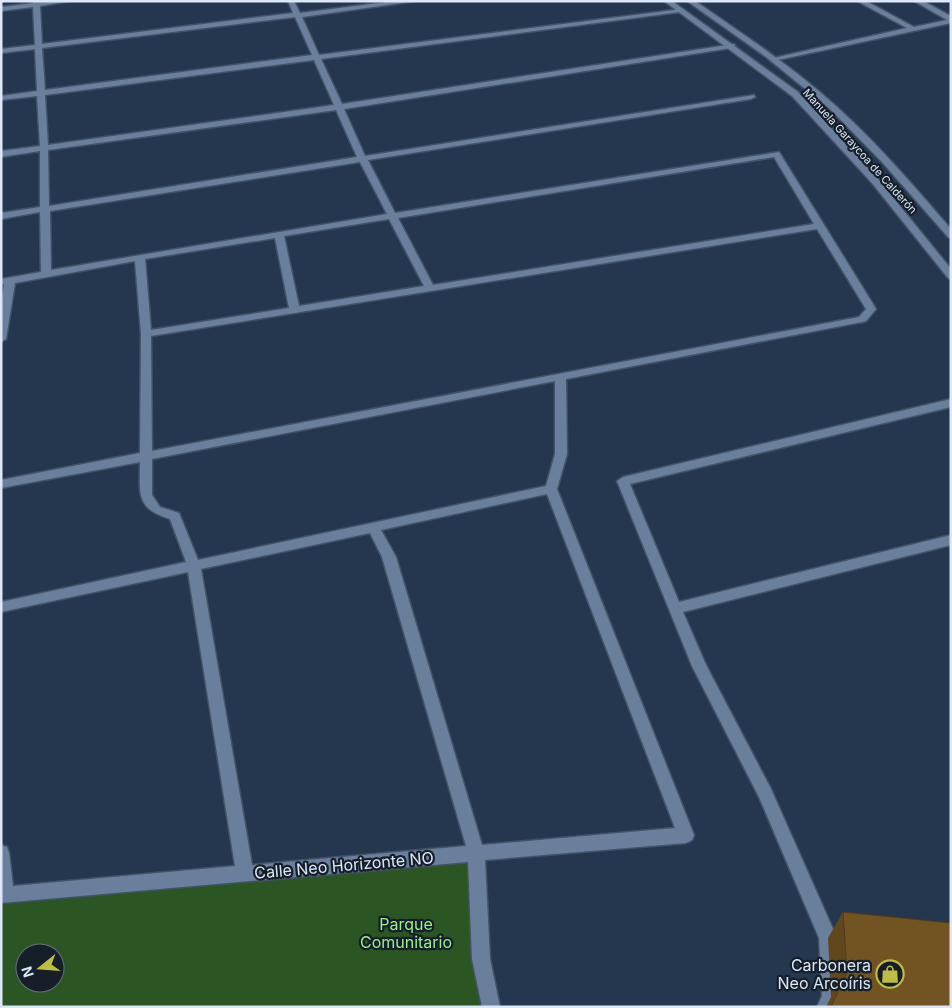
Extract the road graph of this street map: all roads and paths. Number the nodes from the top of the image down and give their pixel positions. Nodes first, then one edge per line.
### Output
1 (68, 1) edge
2 (291, 1) edge
3 (413, 1) edge
4 (667, 1) edge
5 (690, 1) edge
6 (860, 1) edge
7 (917, 1) edge
8 (36, 3) edge
9 (1, 9) edge
10 (680, 10) junction
11 (298, 15) junction
12 (951, 20) edge
13 (912, 30) junction
14 (731, 46) junction
15 (37, 47) junction
16 (1, 51) edge
17 (318, 57) junction
18 (772, 59) junction
19 (41, 93) junction
20 (751, 97) dead end
21 (1, 98) edge
22 (340, 107) junction
23 (44, 148) junction
24 (1, 154) edge
25 (363, 160) junction
26 (45, 210) junction
27 (1, 216) edge
28 (392, 218) junction
29 (820, 226) junction
30 (279, 235) junction
31 (951, 235) edge
32 (140, 257) junction
33 (46, 275) junction
34 (951, 276) edge
35 (6, 282) edge
36 (430, 289) junction
37 (294, 309) junction
38 (146, 334) junction
39 (1, 339) edge
40 (560, 377) junction
41 (951, 403) edge
42 (146, 454) junction
43 (1, 484) edge
44 (551, 489) junction
45 (374, 528) junction
46 (951, 540) edge
47 (194, 565) junction
48 (1, 607) edge
49 (676, 608) junction
50 (1, 853) edge
51 (476, 853) junction
52 (245, 874) junction
53 (3, 895) edge
54 (491, 1007) edge
55 (826, 1007) edge

1 - 8 street
2 - 11 street
3 - 11 street
4 - 10 street, Manuela Garaycoa de Calderón
5 - 18 street, Manuela Garaycoa de Calderón
6 - 13 street
7 - 12 street
8 - 9 street
8 - 15 street
10 - 14 street, Manuela Garaycoa de Calderón
10 - 17 street
11 - 15 street
11 - 17 street
12 - 13 street
13 - 18 street
14 - 22 street
14 - 34 street, Manuela Garaycoa de Calderón
15 - 16 street
15 - 19 street
17 - 19 street
17 - 22 street
18 - 31 street, Manuela Garaycoa de Calderón
19 - 21 street
19 - 23 street
20 - 25 street
22 - 23 street
22 - 25 street
23 - 24 street
23 - 26 street
25 - 26 street
25 - 28 street
26 - 27 street
26 - 33 street
28 - 29 street
28 - 30 street
28 - 36 street
29 - 36 street
29 - 40 street
30 - 32 street
30 - 37 street
32 - 33 street
32 - 38 street
33 - 35 street
35 - 39 street
36 - 37 street
37 - 38 street
38 - 42 street
40 - 42 street
40 - 44 street
41 - 49 street
42 - 43 street
42 - 47 street
44 - 45 street
44 - 51 street, Calle Neo Horizonte NO
45 - 47 street
45 - 51 street
46 - 49 street
47 - 48 street
47 - 52 street
49 - 55 street
50 - 53 street
51 - 52 street, Calle Neo Horizonte NO
51 - 54 street
52 - 53 street, Calle Neo Horizonte NO

